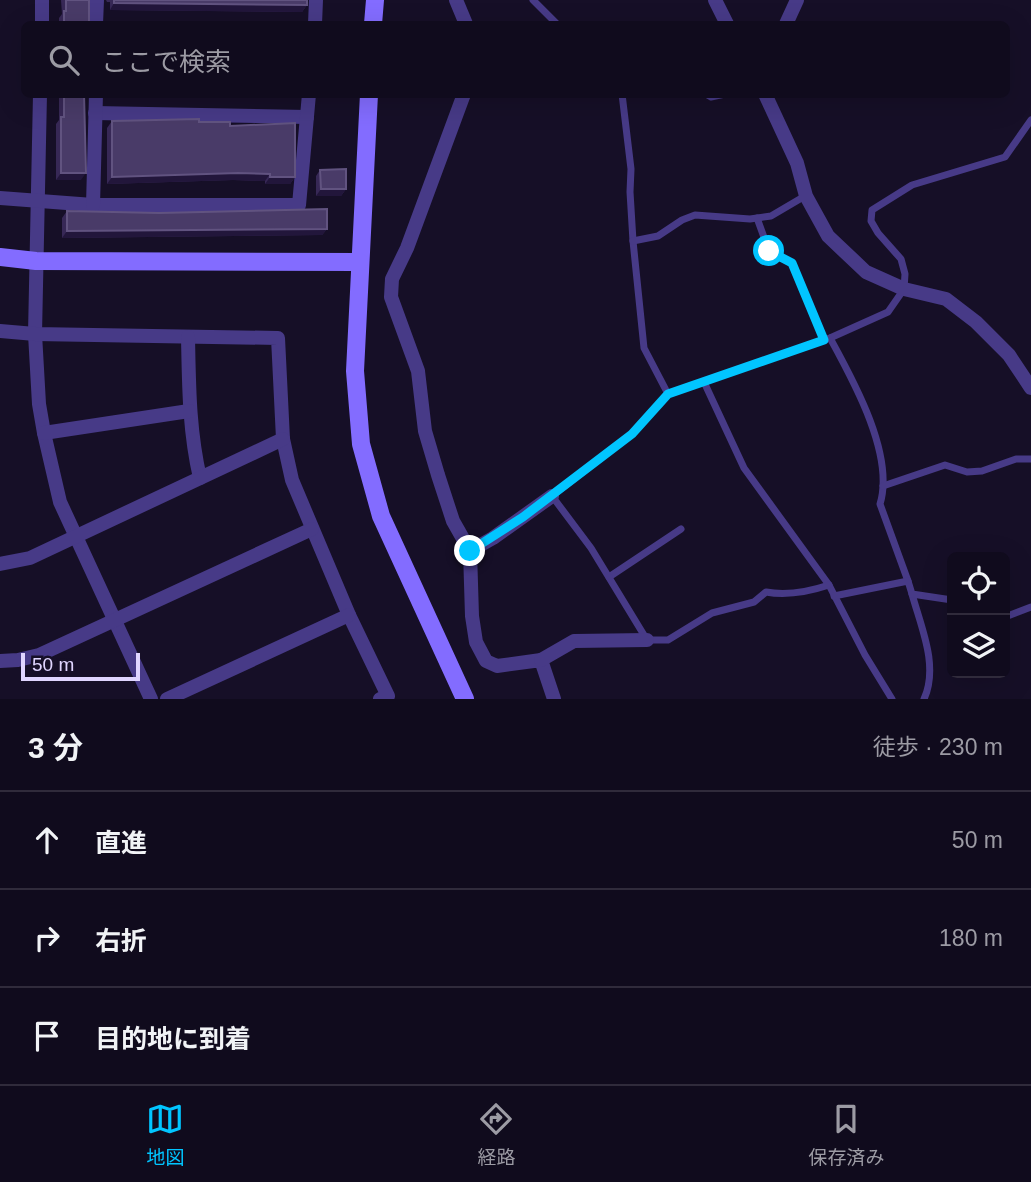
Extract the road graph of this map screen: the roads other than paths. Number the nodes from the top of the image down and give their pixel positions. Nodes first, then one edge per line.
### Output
1 (42, 0) edge
2 (97, 0) edge
3 (316, 0) edge
4 (375, 0) edge
5 (456, 0) edge
6 (533, 0) edge
7 (715, 0) edge
8 (797, 0) edge
9 (42, 21) edge
10 (96, 21) edge
11 (314, 21) edge
12 (373, 21) edge
13 (465, 21) edge
14 (554, 21) edge
15 (726, 21) edge
16 (787, 21) edge
17 (40, 98) edge
18 (96, 98) edge
19 (309, 98) edge
20 (369, 98) edge
21 (463, 98) edge
22 (622, 98) edge
23 (767, 98) edge
24 (95, 113) junction
25 (307, 117) junction
26 (1031, 120) edge
27 (806, 196) junction
28 (0, 198) edge
29 (38, 202) junction
30 (93, 205) junction
31 (757, 218) junction
32 (633, 241) junction
33 (0, 257) edge
34 (36, 261) junction
35 (359, 262) junction
36 (904, 289) junction
37 (0, 331) edge
38 (35, 334) junction
39 (188, 337) junction
40 (827, 339) junction
41 (704, 382) junction
42 (1031, 388) edge
43 (668, 394) junction
44 (189, 411) junction
45 (44, 433) junction
46 (283, 439) junction
47 (1031, 459) edge
48 (200, 478) junction
49 (883, 486) junction
50 (552, 496) junction
51 (312, 529) junction
52 (681, 529) dead end
53 (75, 537) junction
54 (470, 551) junction
55 (0, 564) edge
56 (609, 578) junction
57 (908, 581) junction
58 (829, 585) junction
59 (912, 594) junction
60 (834, 596) junction
61 (947, 599) edge
62 (1031, 607) edge
63 (349, 615) junction
64 (1010, 615) edge
65 (116, 620) junction
66 (647, 640) junction
67 (541, 660) junction
68 (0, 661) edge
69 (550, 698) edge
70 (151, 699) edge
71 (167, 699) edge
72 (380, 699) edge
73 (464, 699) edge
74 (892, 699) edge
75 (924, 699) edge

1 - 9 street
2 - 10 street
3 - 11 street
4 - 12 street
5 - 13 street
6 - 14 lane
7 - 15 street
8 - 16 street
17 - 29 street
18 - 24 street
19 - 25 street
20 - 35 street
21 - 54 street
22 - 32 lane
23 - 27 street
24 - 25 street
24 - 30 street
25 - 30 street
26 - 36 lane
27 - 31 lane
27 - 36 street
28 - 29 street
29 - 30 street
29 - 34 street
31 - 32 lane
31 - 40 lane
32 - 43 lane
33 - 34 street
34 - 35 street
34 - 38 street
35 - 73 street
36 - 40 lane
36 - 42 street
37 - 38 street
38 - 39 street
38 - 45 street
39 - 44 street
39 - 46 street
40 - 41 lane
40 - 49 lane
41 - 43 lane
41 - 58 lane
43 - 50 lane
44 - 45 street
44 - 48 street
45 - 53 street
46 - 48 street
46 - 51 street
47 - 49 lane
48 - 53 street
49 - 57 lane
50 - 54 street
50 - 56 lane
51 - 63 street
51 - 65 street
52 - 56 lane
53 - 55 street
53 - 65 street
54 - 67 street
56 - 66 lane
57 - 59 lane
57 - 60 lane
58 - 60 lane
58 - 66 lane
59 - 61 lane
59 - 75 lane
60 - 74 lane
62 - 64 lane
63 - 71 street
63 - 72 street
65 - 68 street
65 - 70 street
66 - 67 street
67 - 69 street

